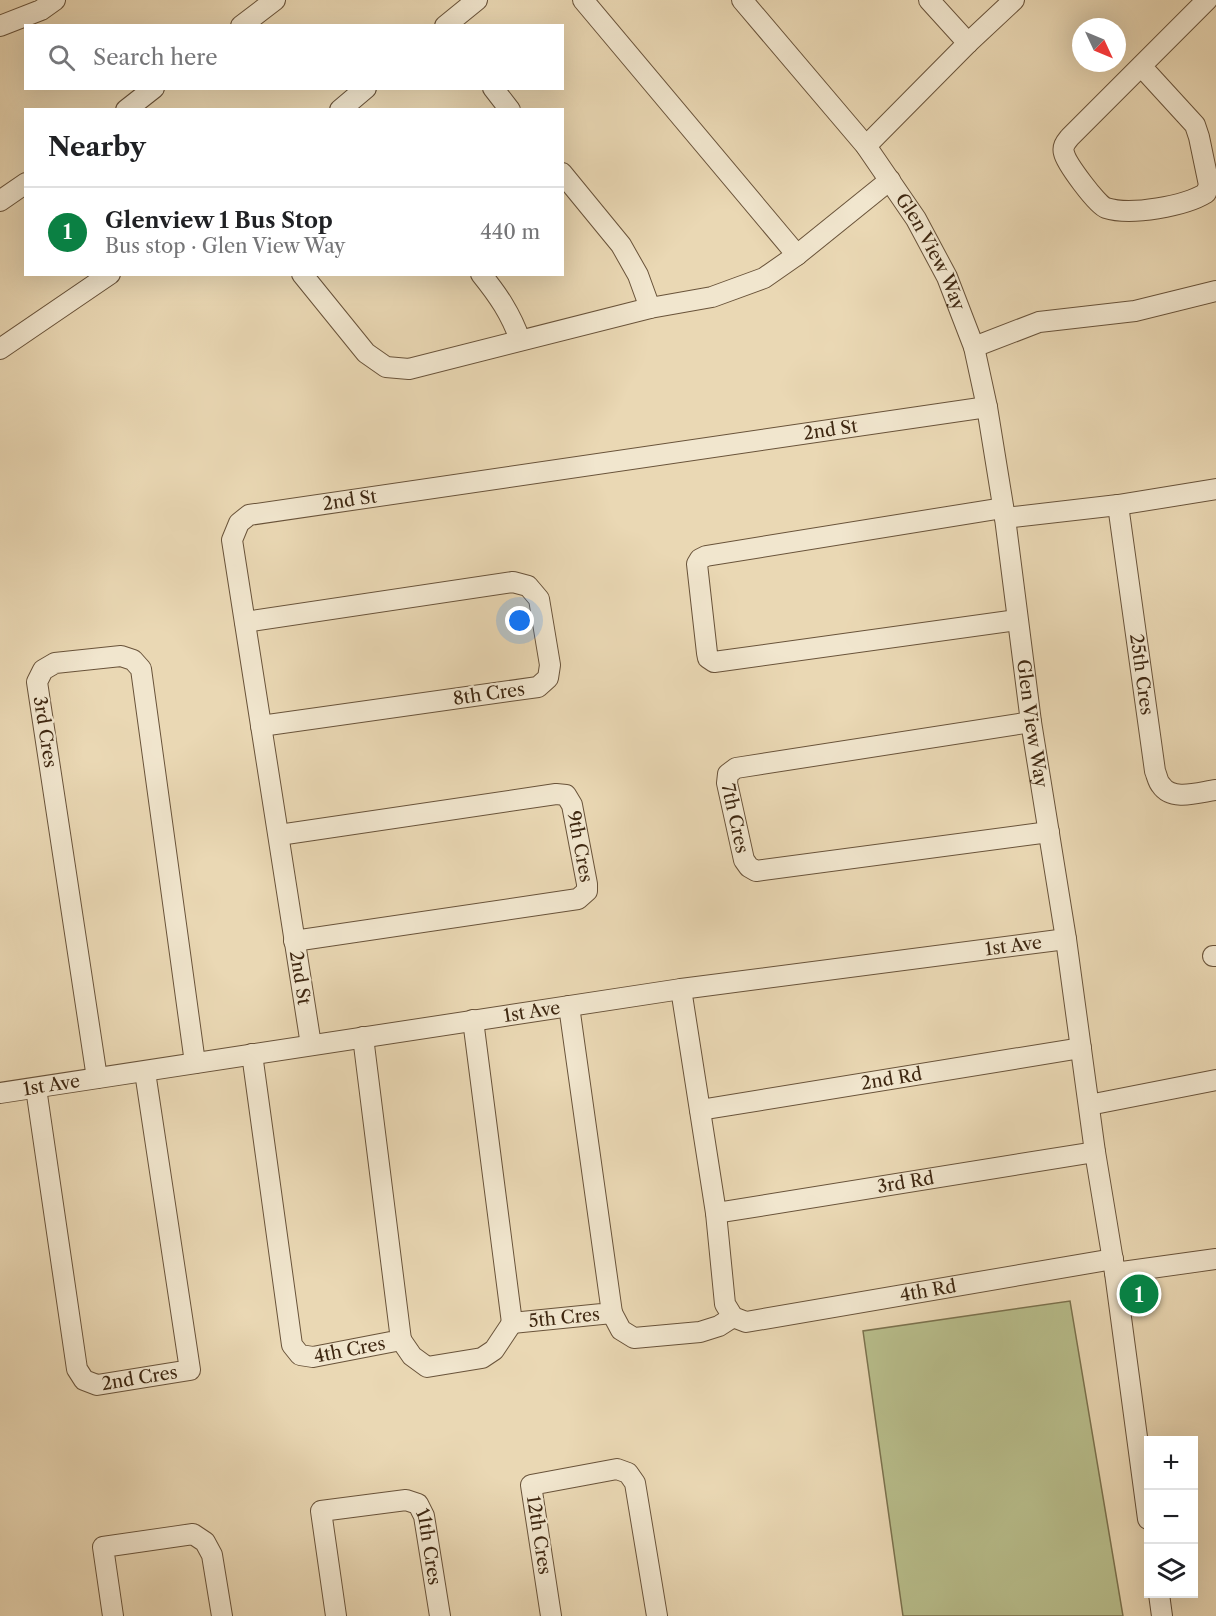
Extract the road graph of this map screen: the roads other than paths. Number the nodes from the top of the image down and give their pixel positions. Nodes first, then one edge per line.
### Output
1 (55, 0) edge
2 (275, 0) edge
3 (477, 0) edge
4 (583, 0) edge
5 (742, 0) edge
6 (929, 0) edge
7 (1014, 0) edge
8 (1207, 0) edge
9 (244, 24) edge
10 (448, 24) edge
11 (0, 26) edge
12 (968, 43) junction
13 (1141, 66) junction
14 (151, 90) edge
15 (364, 90) edge
16 (495, 90) edge
17 (129, 108) edge
18 (345, 108) edge
19 (508, 108) edge
20 (866, 146) junction
21 (564, 176) edge
22 (890, 180) junction
23 (24, 184) edge
24 (0, 201) edge
25 (797, 255) junction
26 (107, 276) edge
27 (304, 276) edge
28 (483, 276) edge
29 (1216, 291) edge
30 (651, 308) junction
31 (520, 340) junction
32 (974, 347) junction
33 (0, 349) edge
34 (987, 406) junction
35 (1215, 493) edge
36 (1118, 505) junction
37 (1004, 513) junction
38 (1017, 620) junction
39 (245, 622) junction
40 (1031, 722) junction
41 (261, 726) junction
42 (1216, 790) edge
43 (1049, 832) junction
44 (279, 835) junction
45 (1066, 939) junction
46 (294, 941) junction
47 (681, 988) junction
48 (569, 1006) junction
49 (473, 1020) junction
50 (363, 1037) junction
51 (311, 1045) junction
52 (1082, 1048) junction
53 (252, 1054) junction
54 (195, 1063) junction
55 (145, 1072) junction
56 (97, 1078) junction
57 (1216, 1080) edge
58 (36, 1089) junction
59 (0, 1093) edge
60 (1089, 1105) junction
61 (700, 1110) junction
62 (1095, 1152) junction
63 (716, 1213) junction
64 (1216, 1259) edge
65 (1114, 1266) junction
66 (612, 1313) junction
67 (739, 1319) junction
68 (512, 1323) junction
69 (401, 1340) junction
70 (1145, 1490) edge
71 (1160, 1598) edge
72 (113, 1616) edge
73 (222, 1616) edge
74 (336, 1616) edge
75 (440, 1616) edge
76 (551, 1616) edge
77 (657, 1616) edge
78 (1162, 1616) edge

1 - 11 street
2 - 9 street
3 - 10 street
4 - 25 street
5 - 20 street, Glen View Way
6 - 12 street
7 - 12 street
8 - 13 street
12 - 20 street
13 - 13 street
14 - 17 street
15 - 18 street
16 - 19 street
20 - 22 street, Glen View Way
21 - 30 street
22 - 25 street
22 - 32 street, Glen View Way
23 - 24 street
25 - 30 street
26 - 33 street
27 - 31 street
28 - 31 street
29 - 32 street
30 - 31 street
32 - 34 street, Glen View Way
34 - 37 street, Glen View Way
34 - 39 street, 2nd St
35 - 36 street
36 - 37 street
36 - 42 street, 25th Cres
37 - 38 street, Glen View Way
37 - 38 street
38 - 40 street, Glen View Way
39 - 41 street, 2nd St
39 - 41 street, 8th Cres
40 - 43 street, Glen View Way
40 - 43 street, 7th Cres
41 - 44 street, 2nd St
43 - 45 street, Glen View Way
44 - 46 street, 2nd St
44 - 46 street, 9th Cres
45 - 47 street, 1st Ave
45 - 52 street, Glen View Way
46 - 51 street, 2nd St
47 - 48 street, 1st Ave
47 - 61 street
48 - 49 street, 1st Ave
48 - 66 street, 5th Cres
49 - 50 street, 1st Ave
49 - 68 street, 5th Cres
50 - 51 street, 1st Ave
50 - 69 street, 4th Cres
51 - 53 street, 1st Ave
52 - 60 street, Glen View Way
52 - 61 street, 2nd Rd
53 - 54 street, 1st Ave
53 - 69 street, 4th Cres
54 - 55 street, 1st Ave
54 - 56 street, 3rd Cres
55 - 56 street, 1st Ave
55 - 58 street, 2nd Cres
56 - 58 street, 1st Ave
57 - 60 street
58 - 59 street, 1st Ave
60 - 62 street, Glen View Way
61 - 63 street
62 - 63 street, 3rd Rd
62 - 65 street, Glen View Way
63 - 67 street
64 - 65 street, 4th Rd
65 - 67 street, 4th Rd
65 - 70 street, Glen View Way
66 - 67 street, 4th Rd
66 - 68 street, 5th Cres
68 - 69 street
71 - 78 street
72 - 73 street
74 - 75 street, 11th Cres
76 - 77 street, 12th Cres

